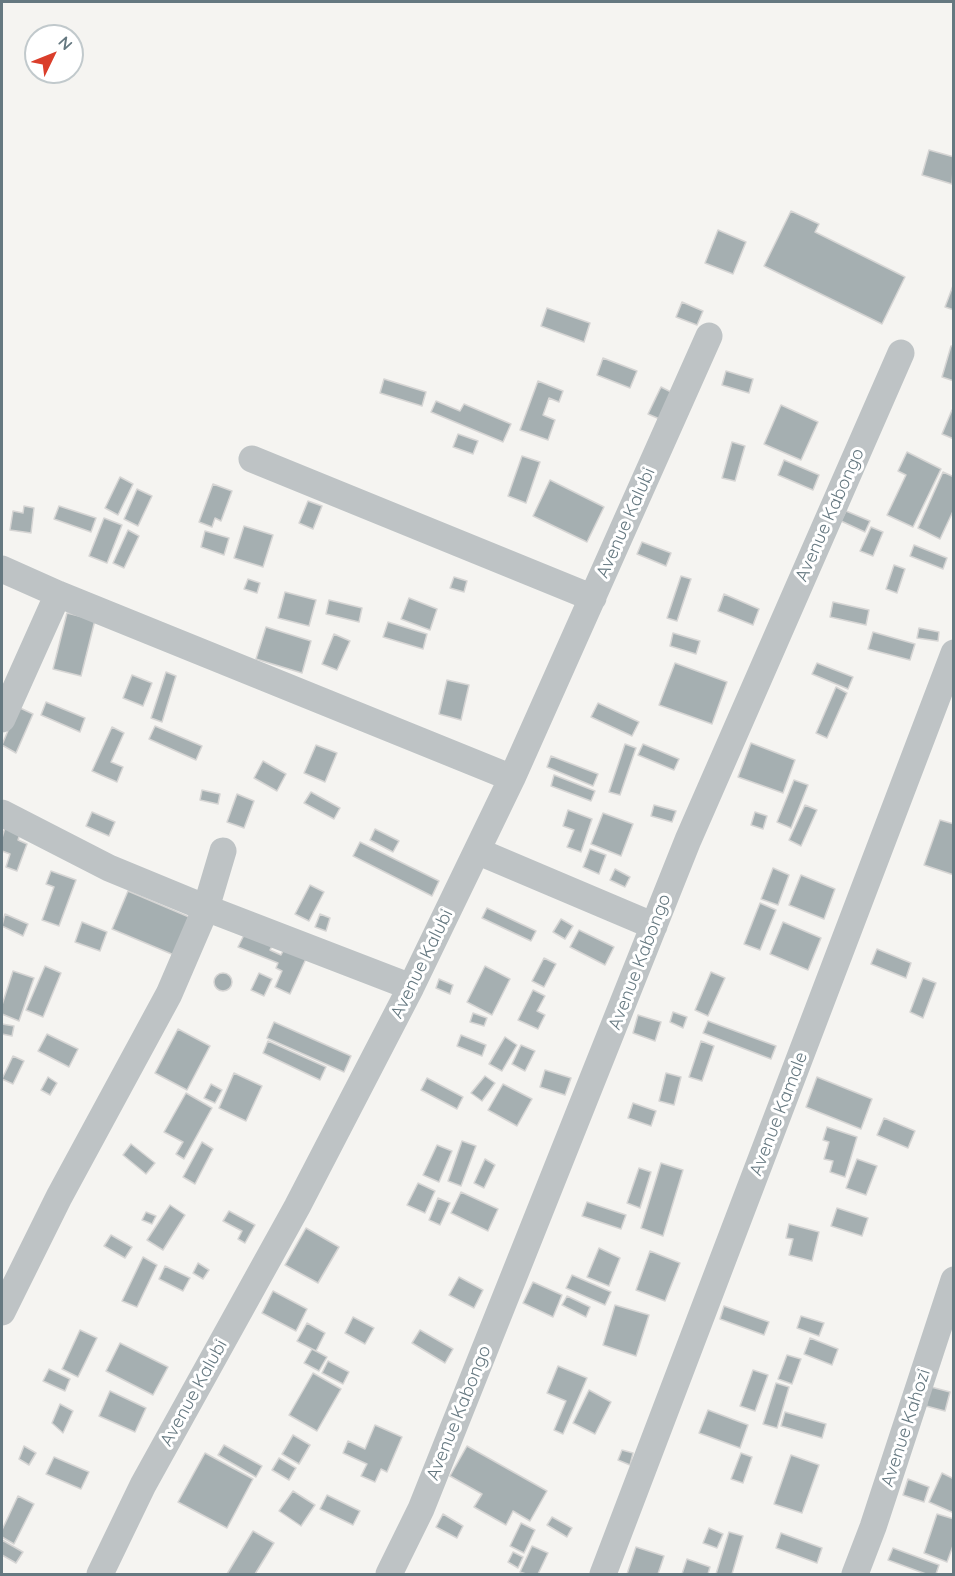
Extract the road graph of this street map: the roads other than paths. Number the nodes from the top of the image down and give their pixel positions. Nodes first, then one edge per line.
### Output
1 (709, 336) dead end
2 (901, 353) dead end
3 (252, 459) dead end
4 (2, 568) edge
5 (58, 594) junction
6 (593, 598) junction
7 (954, 653) edge
8 (2, 719) edge
9 (513, 778) junction
10 (2, 813) edge
11 (223, 851) dead end
12 (477, 851) junction
13 (206, 908) junction
14 (654, 926) junction
15 (411, 987) junction
16 (954, 1281) edge
17 (2, 1312) edge
18 (100, 1575) edge
19 (389, 1575) edge
20 (603, 1575) edge
21 (855, 1575) edge

1 - 6 street, Avenue Kalubi
2 - 14 street, Avenue Kabongo
3 - 6 street
4 - 5 street
5 - 8 street
5 - 9 street
6 - 9 street, Avenue Kalubi
7 - 20 street, Avenue Kamale
9 - 12 street, Avenue Kalubi
10 - 13 street
11 - 13 street
12 - 14 street
12 - 15 street, Avenue Kalubi
13 - 15 street
13 - 17 street
14 - 19 street, Avenue Kabongo
15 - 18 street, Avenue Kalubi
16 - 21 street, Avenue Kahozi

